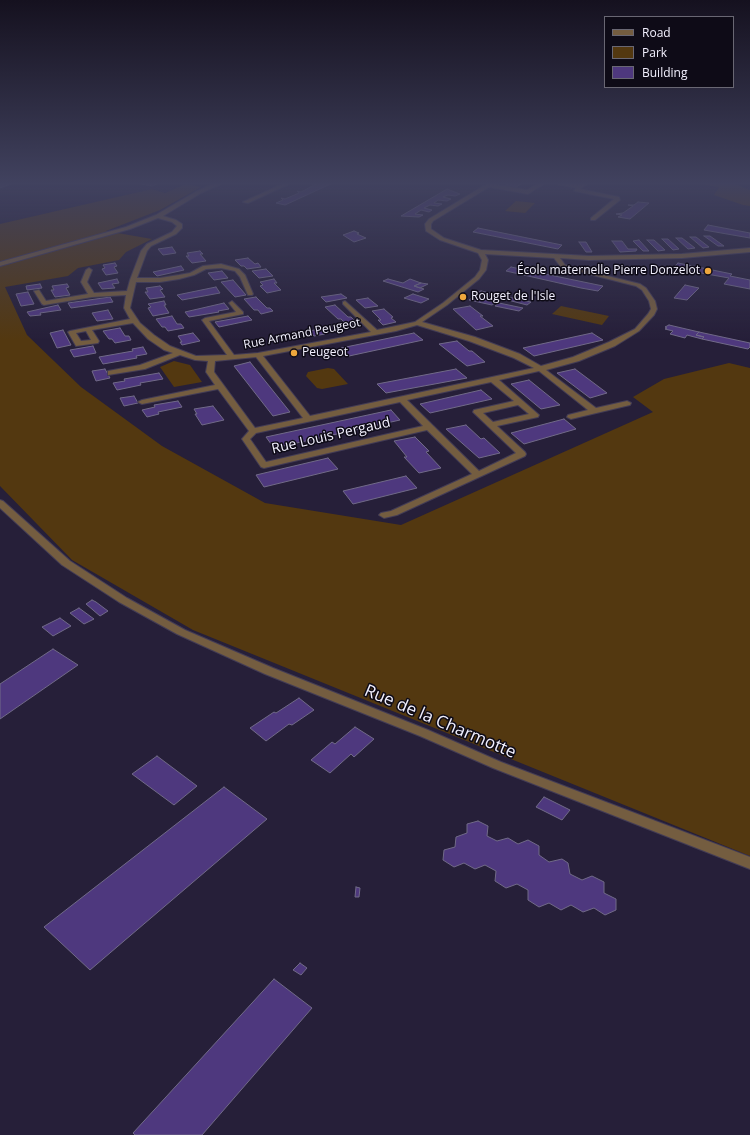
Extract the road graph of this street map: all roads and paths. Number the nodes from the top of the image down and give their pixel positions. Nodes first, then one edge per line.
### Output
1 (103, 235) edge
2 (170, 235) edge
3 (434, 235) edge
4 (750, 250) edge
5 (480, 252) junction
6 (556, 257) junction
7 (0, 264) edge
8 (89, 270) dead end
9 (133, 280) junction
10 (37, 291) dead end
11 (130, 293) junction
12 (250, 294) dead end
13 (92, 295) junction
14 (232, 303) dead end
15 (344, 303) dead end
16 (134, 320) junction
17 (417, 323) junction
18 (88, 329) dead end
19 (375, 332) junction
20 (179, 353) junction
21 (258, 355) junction
22 (234, 358) junction
23 (212, 359) junction
24 (541, 369) junction
25 (111, 373) dead end
26 (493, 379) junction
27 (221, 386) junction
28 (402, 399) junction
29 (142, 402) dead end
30 (520, 402) junction
31 (627, 404) dead end
32 (594, 411) junction
33 (571, 417) dead end
34 (308, 419) junction
35 (491, 425) junction
36 (429, 427) junction
37 (253, 431) junction
38 (478, 475) junction
39 (0, 503) edge
40 (384, 515) dead end
41 (750, 863) edge

1 - 7 street
2 - 9 street, Rue Armand Peugeot
3 - 5 street
4 - 6 street
5 - 6 street
5 - 17 street
6 - 24 street, Rue Louis Pergaud
8 - 13 street
9 - 11 street, Rue Armand Peugeot
9 - 12 street
10 - 13 street
11 - 13 street
11 - 16 street, Rue Armand Peugeot
14 - 22 street, Rue Armand Peugeot
15 - 19 street, Rue Armand Peugeot
16 - 18 street
16 - 20 street, Rue Armand Peugeot
17 - 19 street, Rue Armand Peugeot
17 - 24 street
19 - 21 street, Rue Armand Peugeot
20 - 23 street, Rue Armand Peugeot
20 - 25 street
21 - 22 street, Rue Armand Peugeot
21 - 34 street
22 - 23 street, Rue Armand Peugeot
23 - 27 street
24 - 26 street, Rue Louis Pergaud
24 - 32 street
26 - 28 street, Rue Louis Pergaud
26 - 30 street
27 - 29 street
27 - 37 street
28 - 34 street, Rue Louis Pergaud
28 - 36 street, Rue Louis Pergaud
30 - 35 street
30 - 35 street
31 - 32 street
32 - 33 street
34 - 37 street, Rue Louis Pergaud
35 - 38 street
36 - 37 street, Rue Louis Pergaud
36 - 38 street, Rue Louis Pergaud
38 - 40 street
39 - 41 street, Rue de la Charmotte

